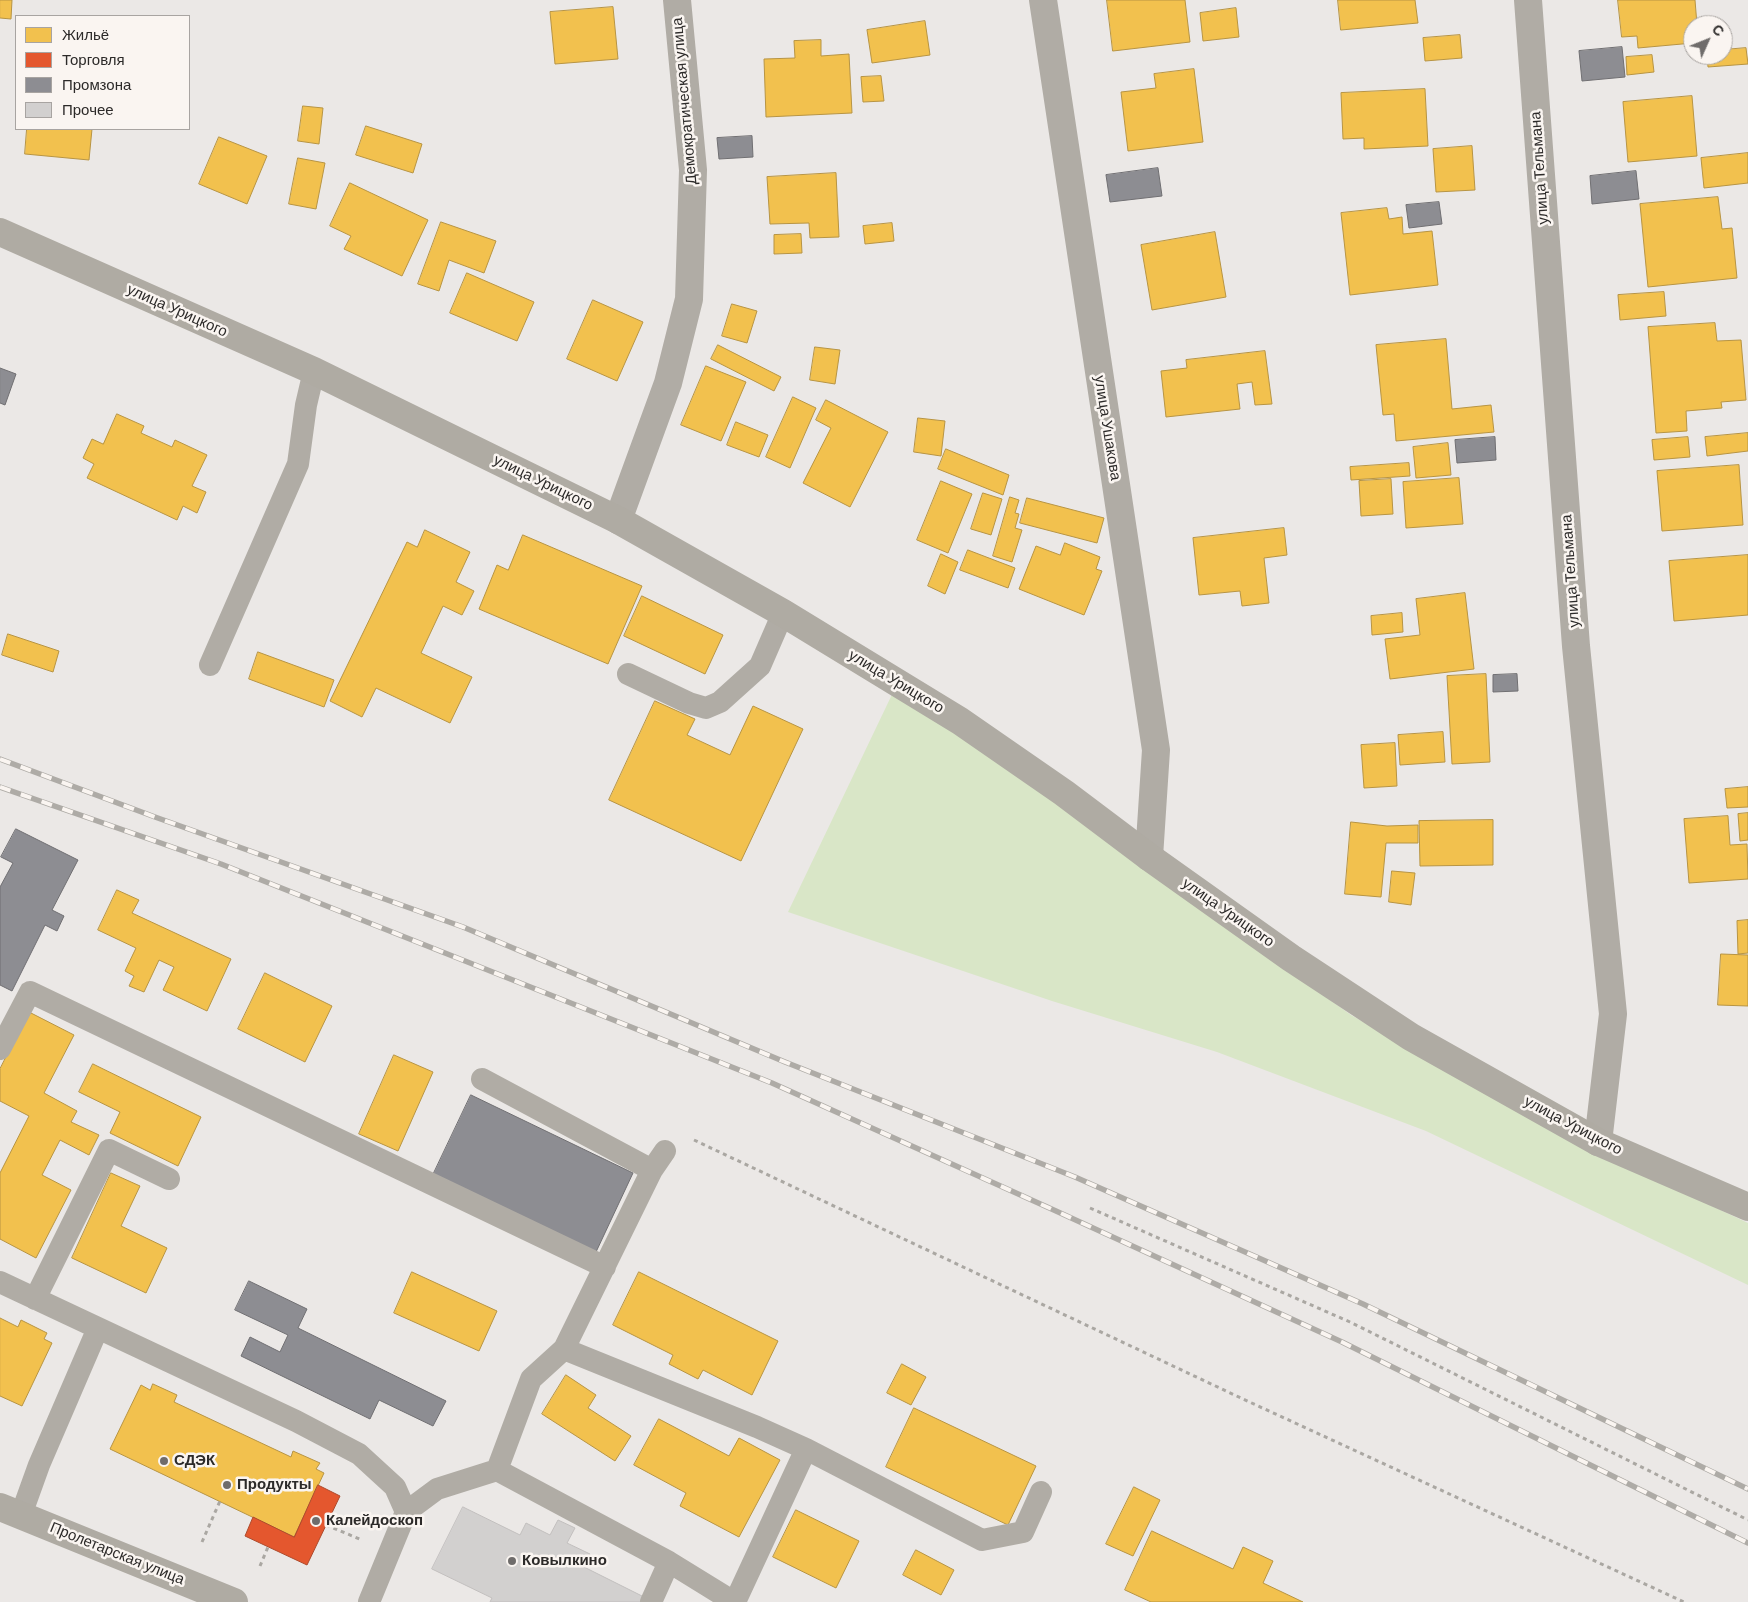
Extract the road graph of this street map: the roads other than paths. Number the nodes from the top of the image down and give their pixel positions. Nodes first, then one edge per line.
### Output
1 (676, 0) edge
2 (1043, 0) edge
3 (1528, 0) edge
4 (0, 232) edge
5 (314, 371) junction
6 (618, 520) junction
7 (783, 613) junction
8 (210, 665) dead end
9 (628, 674) dead end
10 (1149, 857) junction
11 (0, 1049) edge
12 (482, 1080) dead end
13 (1598, 1142) junction
14 (665, 1151) dead end
15 (652, 1170) junction
16 (169, 1179) dead end
17 (1748, 1207) edge
18 (605, 1267) junction
19 (0, 1282) edge
20 (35, 1299) junction
21 (98, 1328) junction
22 (564, 1349) junction
23 (806, 1449) junction
24 (497, 1470) junction
25 (1041, 1492) dead end
26 (10, 1511) edge
27 (406, 1512) junction
28 (669, 1562) junction
29 (234, 1602) edge
30 (369, 1602) edge
31 (651, 1602) edge
32 (735, 1602) edge

1 - 6 street, Демократическая улица
2 - 10 street, улица Ушакова
3 - 13 street, улица Тельмана
4 - 5 street, улица Урицкого
5 - 6 street, улица Урицкого
5 - 8 lane
6 - 7 street, улица Урицкого
7 - 9 lane
7 - 10 street, улица Урицкого
10 - 13 street, улица Урицкого
11 - 18 lane
12 - 15 lane
13 - 17 street, улица Урицкого
14 - 15 lane
15 - 18 lane
16 - 20 lane
18 - 22 lane
19 - 20 lane
20 - 21 lane
21 - 26 lane
21 - 27 lane
22 - 23 lane
22 - 24 lane
23 - 25 lane
23 - 32 lane
24 - 27 lane
24 - 28 lane
26 - 29 street, Пролетарская улица
27 - 30 lane
28 - 31 lane
28 - 32 lane

